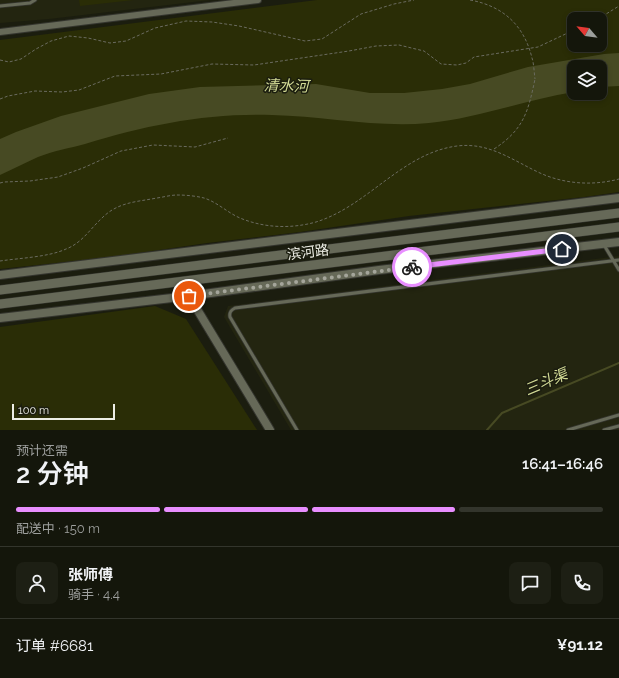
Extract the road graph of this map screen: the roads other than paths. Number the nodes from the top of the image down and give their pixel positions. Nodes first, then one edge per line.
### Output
1 (35, 0) edge
2 (258, 0) edge
3 (0, 6) edge
4 (0, 32) edge
5 (619, 198) edge
6 (619, 213) edge
7 (619, 227) edge
8 (619, 242) edge
9 (603, 244) junction
10 (613, 260) junction
11 (619, 260) edge
12 (619, 270) edge
13 (0, 275) edge
14 (0, 290) edge
15 (189, 296) junction
16 (0, 304) edge
17 (0, 318) edge
18 (619, 415) edge
19 (619, 426) edge
20 (270, 430) edge
21 (297, 430) edge
22 (568, 430) edge
23 (604, 430) edge

1 - 3 lane
2 - 4 street
5 - 13 street
6 - 14 main road, 滨河路
7 - 16 main road, 滨河路
8 - 9 street
9 - 10 lane
9 - 15 street
10 - 11 lane
10 - 12 lane
10 - 21 lane
15 - 17 street
15 - 20 street
18 - 22 lane
19 - 23 lane

